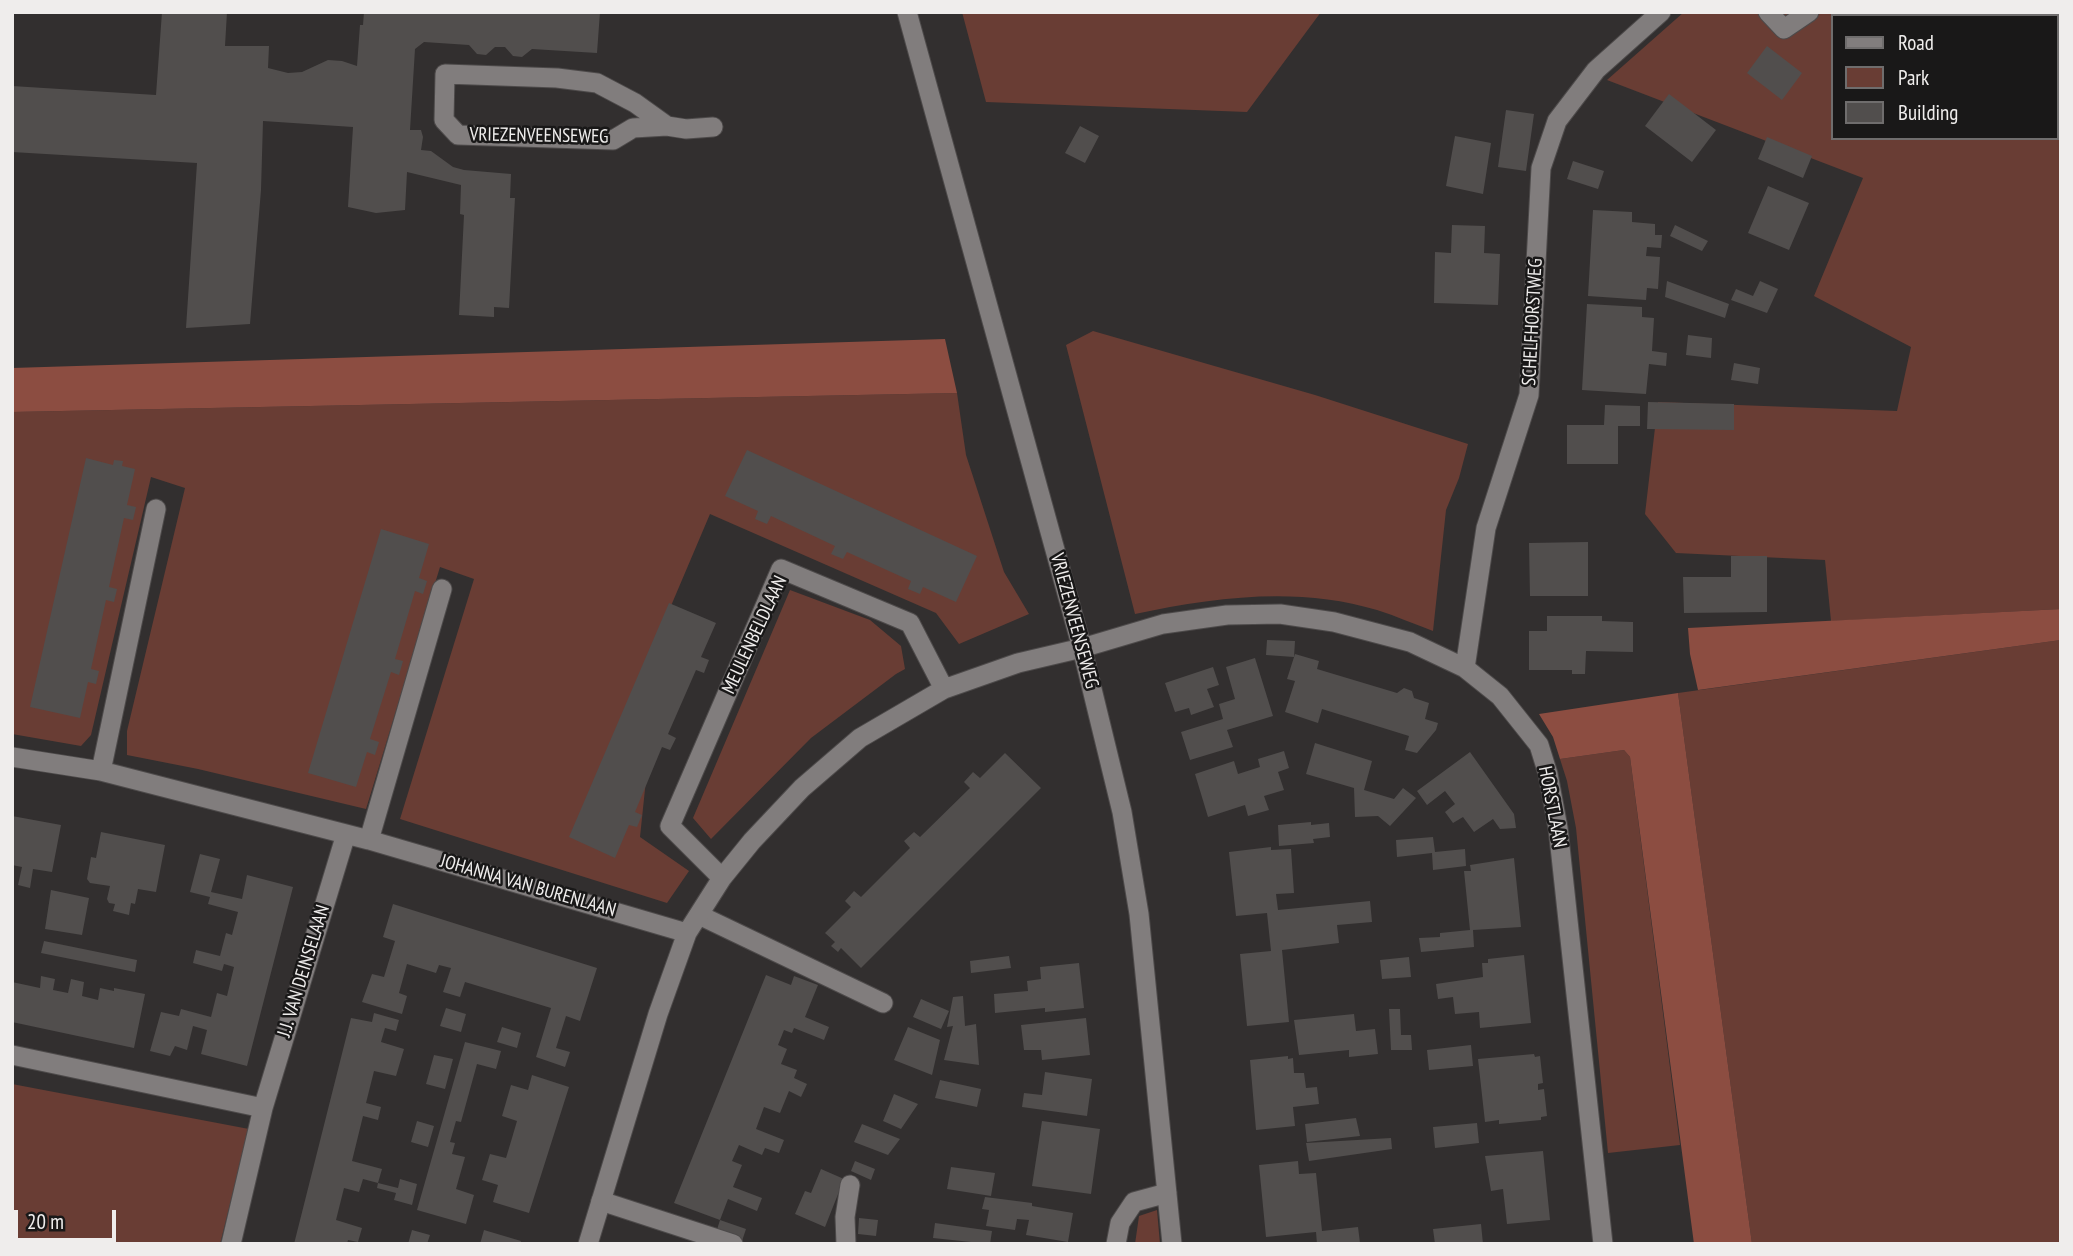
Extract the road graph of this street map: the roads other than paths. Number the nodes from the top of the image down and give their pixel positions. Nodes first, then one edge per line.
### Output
1 (907, 12) edge
2 (1661, 12) edge
3 (1768, 12) edge
4 (1809, 12) edge
5 (667, 126) junction
6 (713, 127) dead end
7 (156, 509) dead end
8 (442, 589) dead end
9 (1082, 648) junction
10 (1465, 668) junction
11 (944, 689) junction
12 (12, 757) edge
13 (101, 771) junction
14 (346, 834) junction
15 (369, 840) junction
16 (722, 878) junction
17 (699, 915) junction
18 (687, 933) junction
19 (883, 1003) dead end
20 (12, 1055) edge
21 (263, 1108) junction
22 (850, 1185) dead end
23 (1167, 1193) junction
24 (601, 1201) junction
25 (231, 1244) edge
26 (588, 1244) edge
27 (733, 1244) edge
28 (846, 1244) edge
29 (1116, 1244) edge
30 (1172, 1244) edge
31 (1603, 1244) edge

1 - 9 street, VRIEZENVEENSEWEG
2 - 10 street, SCHELFHORSTWEG
3 - 4 street
5 - 5 street, VRIEZENVEENSEWEG
5 - 6 street
7 - 13 street
8 - 15 street
9 - 10 street, HORSTLAAN
9 - 11 street
9 - 23 street, VRIEZENVEENSEWEG
10 - 31 street, HORSTLAAN
11 - 16 street
11 - 16 street, MEULENBELDLAAN
12 - 13 street, JOHANNA VAN BURENLAAN
13 - 14 street, JOHANNA VAN BURENLAAN
14 - 15 street, JOHANNA VAN BURENLAAN
14 - 21 street, J.J. VAN DEINSELAAN
15 - 18 street, JOHANNA VAN BURENLAAN
16 - 17 street
17 - 18 street
17 - 19 street
18 - 24 street
20 - 21 street
21 - 25 street, J.J. VAN DEINSELAAN
22 - 28 street
23 - 29 street
23 - 30 street, VRIEZENVEENSEWEG
24 - 26 street
24 - 27 street

